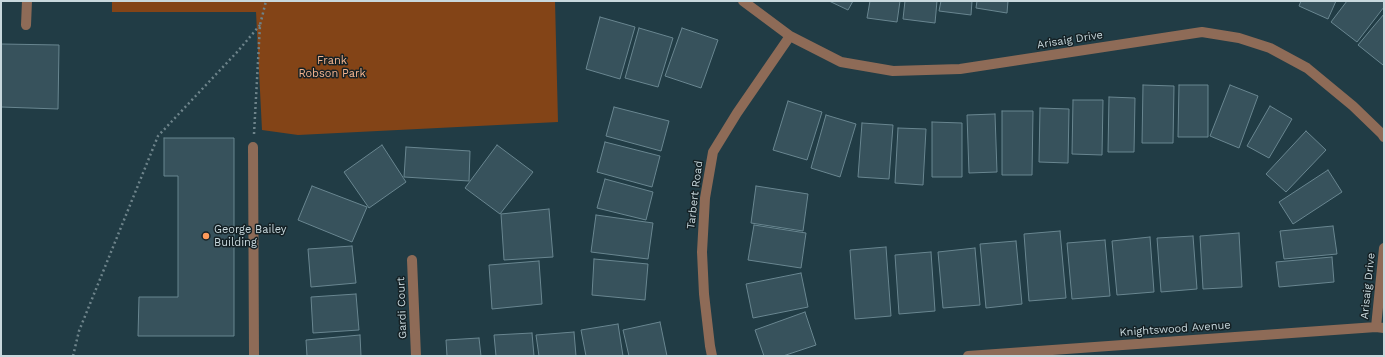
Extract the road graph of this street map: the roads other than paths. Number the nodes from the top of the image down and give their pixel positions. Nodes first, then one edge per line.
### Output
1 (27, 1) edge
2 (743, 1) edge
3 (26, 25) dead end
4 (790, 36) junction
5 (1384, 137) edge
6 (253, 147) road end
7 (1384, 248) edge
8 (412, 260) dead end
9 (1380, 327) edge
10 (254, 356) edge
11 (416, 356) edge
12 (712, 356) edge
13 (968, 356) edge

1 - 3 street
2 - 4 street, Arisaig Drive
4 - 5 street, Arisaig Drive
4 - 12 street, Tarbert Road
6 - 10 street
7 - 9 street, Arisaig Drive
8 - 11 street, Gardi Court
9 - 13 street, Knightswood Avenue

